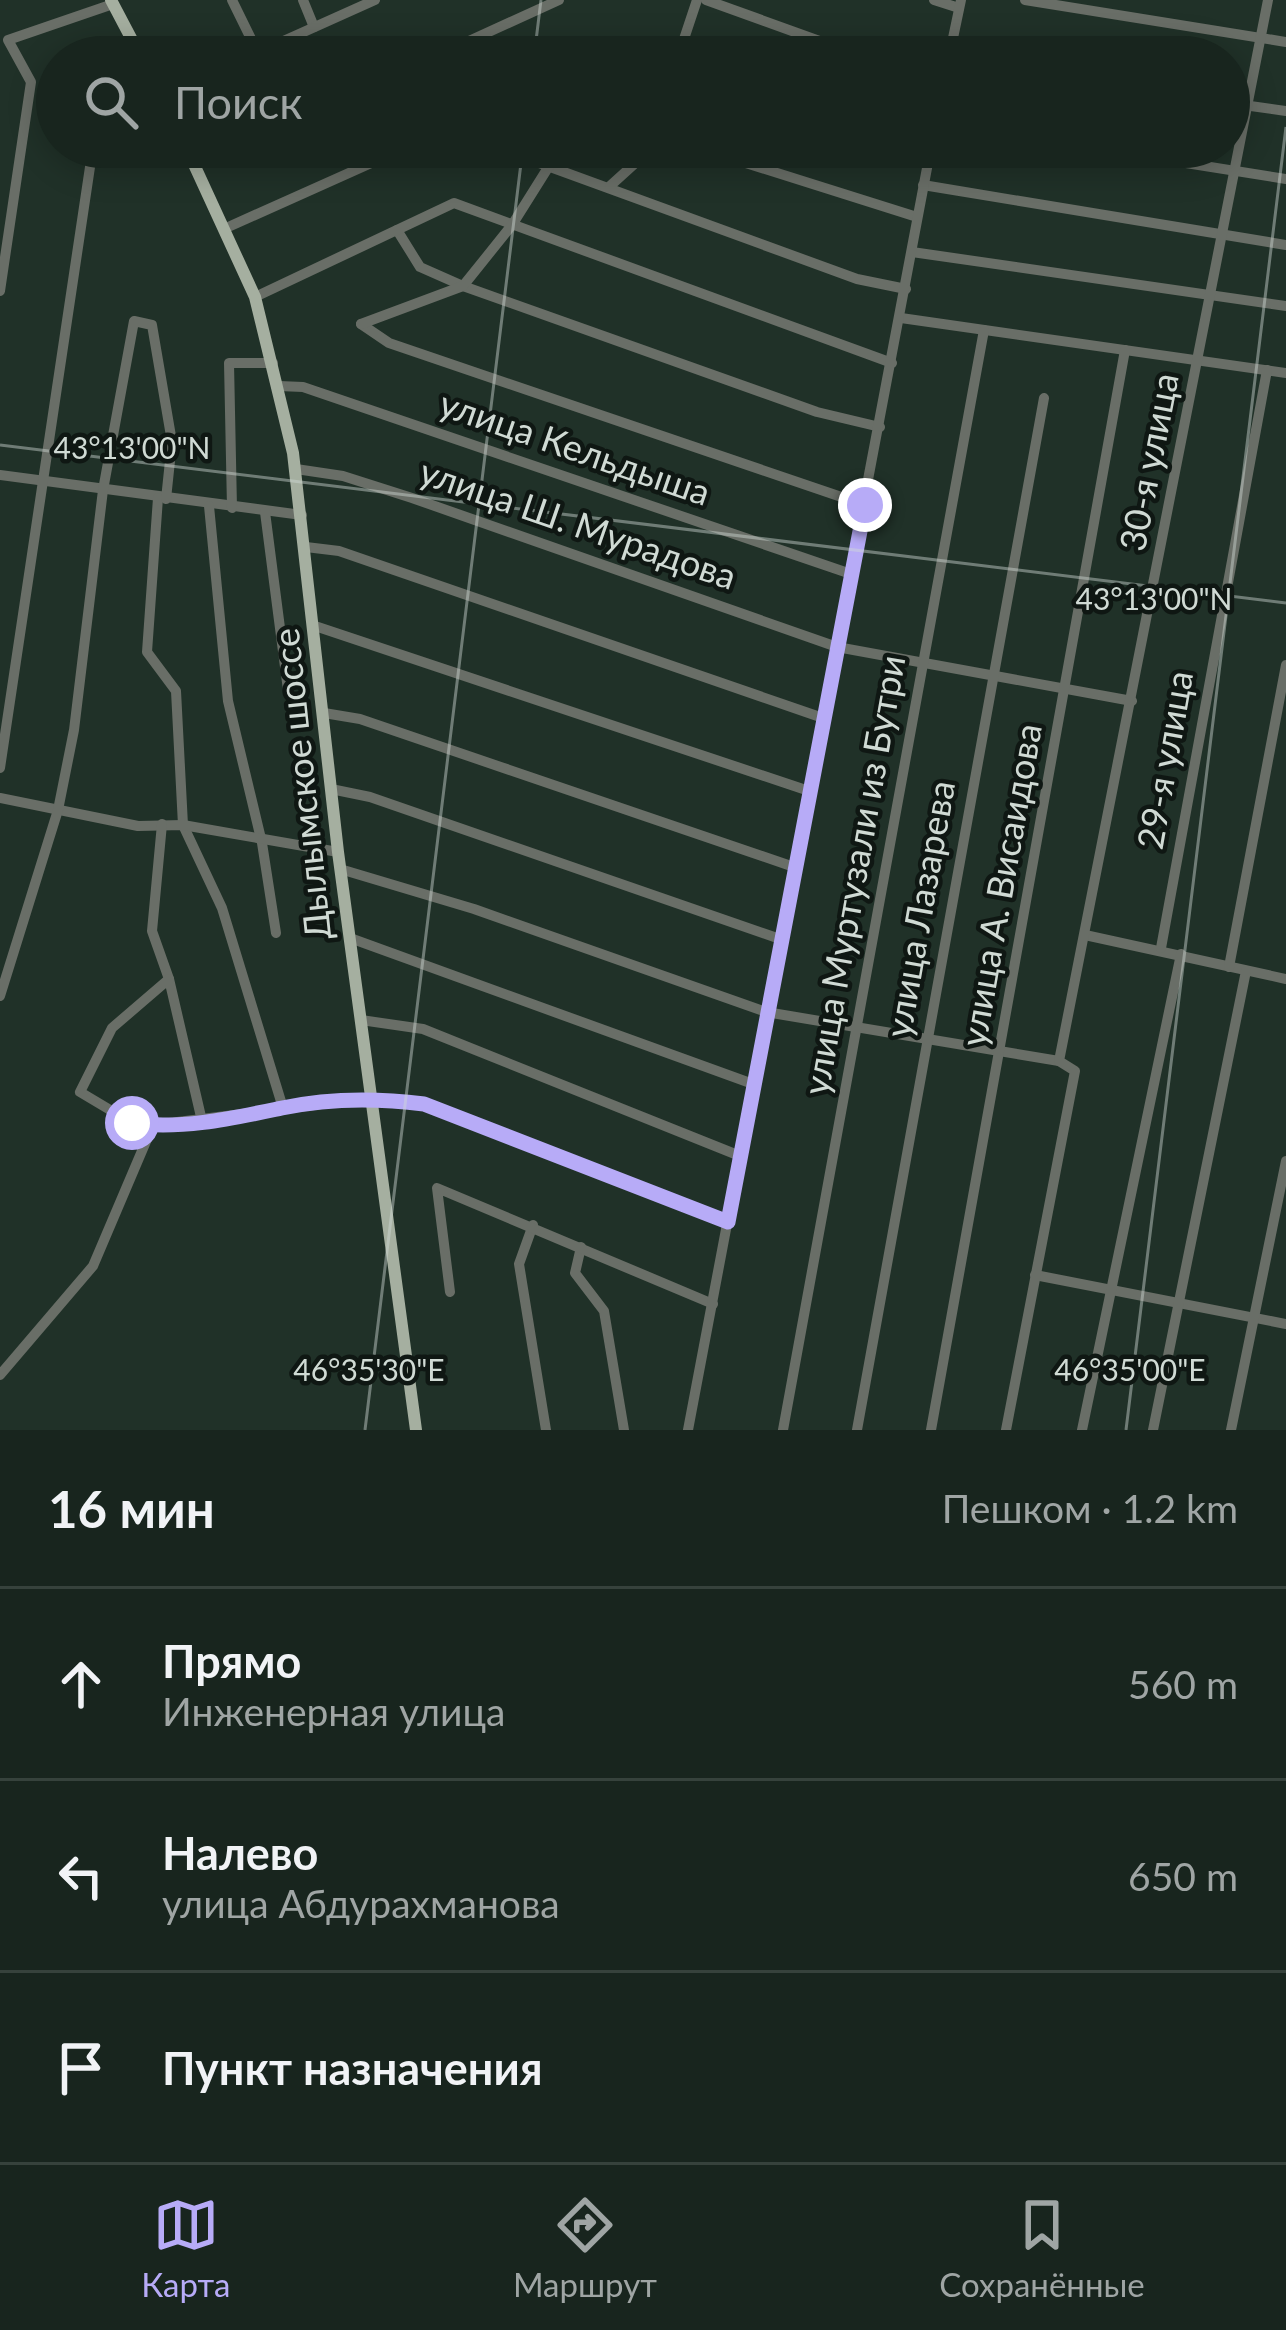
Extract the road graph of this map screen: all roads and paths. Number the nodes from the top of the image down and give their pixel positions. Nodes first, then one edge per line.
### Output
1 (232, 0) edge
2 (304, 0) edge
3 (375, 0) edge
4 (559, 0) edge
5 (702, 0) edge
6 (934, 0) edge
7 (1025, 0) edge
8 (1268, 0) edge
9 (112, 2) edge
10 (960, 4) edge
11 (314, 27) junction
12 (130, 36) edge
13 (246, 36) edge
14 (294, 36) edge
15 (480, 36) edge
16 (687, 36) edge
17 (804, 36) edge
18 (954, 36) edge
19 (1248, 36) edge
20 (1250, 36) edge
21 (1260, 38) junction
22 (4, 39) edge
23 (1286, 42) edge
24 (1250, 90) edge
25 (1250, 106) edge
26 (1286, 111) edge
27 (90, 168) edge
28 (197, 168) edge
29 (360, 168) edge
30 (548, 168) edge
31 (555, 168) edge
32 (625, 168) edge
33 (761, 168) edge
34 (927, 168) edge
35 (1210, 168) edge
36 (1235, 168) edge
37 (1234, 172) junction
38 (1286, 179) edge
39 (604, 184) junction
40 (923, 185) junction
41 (916, 217) junction
42 (512, 224) junction
43 (226, 229) junction
44 (397, 230) junction
45 (1222, 235) junction
46 (1286, 245) edge
47 (912, 252) junction
48 (463, 286) junction
49 (906, 290) junction
50 (0, 291) edge
51 (1211, 296) junction
52 (255, 297) junction
53 (1286, 307) edge
54 (901, 318) junction
55 (984, 330) junction
56 (1125, 350) junction
57 (1200, 361) junction
58 (272, 363) junction
59 (892, 363) junction
60 (1267, 370) junction
61 (1286, 373) edge
62 (279, 386) junction
63 (1044, 398) dead end
64 (880, 427) junction
65 (296, 470) junction
66 (0, 475) edge
67 (39, 480) junction
68 (103, 490) junction
69 (162, 499) junction
70 (865, 505) junction
71 (209, 506) junction
72 (232, 508) junction
73 (265, 512) junction
74 (302, 514) junction
75 (306, 547) junction
76 (851, 574) junction
77 (315, 626) junction
78 (837, 647) junction
79 (923, 662) junction
80 (1286, 665) edge
81 (994, 675) junction
82 (1067, 688) junction
83 (288, 690) dead end
84 (1132, 701) junction
85 (323, 713) junction
86 (823, 718) junction
87 (0, 767) edge
88 (332, 789) junction
89 (809, 791) junction
90 (0, 798) edge
91 (58, 810) junction
92 (162, 824) junction
93 (182, 825) junction
94 (262, 842) junction
95 (338, 851) junction
96 (794, 867) junction
97 (340, 869) junction
98 (276, 933) dead end
99 (1085, 935) junction
100 (350, 938) junction
101 (780, 939) junction
102 (1162, 948) junction
103 (1181, 953) junction
104 (1229, 967) junction
105 (1246, 971) junction
106 (169, 979) junction
107 (1286, 979) edge
108 (0, 996) edge
109 (766, 1012) junction
110 (361, 1020) junction
111 (856, 1029) junction
112 (926, 1040) junction
113 (1001, 1052) junction
114 (1059, 1061) junction
115 (753, 1084) junction
116 (370, 1098) junction
117 (283, 1108) junction
118 (202, 1120) junction
119 (153, 1126) junction
120 (740, 1156) junction
121 (1286, 1161) edge
122 (728, 1222) junction
123 (532, 1226) junction
124 (581, 1247) junction
125 (1035, 1275) junction
126 (1109, 1289) junction
127 (450, 1292) dead end
128 (1179, 1302) junction
129 (713, 1304) junction
130 (1254, 1318) junction
131 (1286, 1324) edge
132 (0, 1376) edge
133 (416, 1430) edge
134 (546, 1430) edge
135 (624, 1430) edge
136 (688, 1430) edge
137 (783, 1430) edge
138 (857, 1430) edge
139 (932, 1430) edge
140 (1006, 1430) edge
141 (1082, 1430) edge
142 (1153, 1430) edge
143 (1231, 1430) edge

1 - 13 street
2 - 11 street
3 - 11 street
4 - 15 street
5 - 16 street
5 - 17 street
6 - 10 street
7 - 19 street
8 - 21 street, 30-я улица
9 - 12 main road
9 - 22 street
10 - 18 street
11 - 14 street
20 - 21 street
21 - 23 street
21 - 24 street, 30-я улица
22 - 50 street
25 - 26 street
27 - 67 street
28 - 43 main road, Дылымское шоссе
29 - 43 street
30 - 42 street
31 - 39 street
32 - 39 street
33 - 41 street
34 - 40 street
35 - 37 street
36 - 37 street, 30-я улица
37 - 38 street
37 - 45 street, 30-я улица
39 - 49 street
40 - 41 street
40 - 45 street
41 - 47 street
42 - 44 street
42 - 48 street
42 - 59 street
43 - 52 main road, Дылымское шоссе
44 - 48 street
44 - 52 street
45 - 46 street
45 - 51 street, 30-я улица
47 - 49 street
47 - 51 street
48 - 64 street
48 - 70 street
49 - 54 street
51 - 53 street
51 - 57 street, 30-я улица
52 - 58 main road, Дылымское шоссе
54 - 55 street
54 - 59 street
55 - 56 street
55 - 79 street, улица Муртузали из Бутри
56 - 57 street
56 - 82 street, улица А. Висаидова
57 - 60 street
57 - 84 street, 30-я улица
58 - 62 main road, Дылымское шоссе
58 - 72 street
59 - 64 street
60 - 61 street
60 - 102 street, 29-я улица
62 - 65 main road, Дылымское шоссе
62 - 76 street, улица Кельдыша
63 - 81 street, улица Лазарева
64 - 70 street
65 - 74 main road, Дылымское шоссе
65 - 78 street, улица Ш. Мурадова
66 - 67 street
67 - 68 street
67 - 87 street
68 - 69 street
68 - 69 street
68 - 91 street
69 - 71 street
69 - 93 street
70 - 76 street
71 - 72 street
71 - 94 street
72 - 73 street
73 - 74 street
73 - 83 street
74 - 75 main road, Дылымское шоссе
75 - 77 main road, Дылымское шоссе
75 - 86 street
76 - 78 street
77 - 85 main road, Дылымское шоссе
77 - 89 street
78 - 79 street, улица Ш. Мурадова
78 - 86 street
79 - 81 street, улица Ш. Мурадова
79 - 111 street, улица Муртузали из Бутри
80 - 104 street
81 - 82 street, улица Ш. Мурадова
81 - 112 street, улица Лазарева
82 - 84 street, улица Ш. Мурадова
82 - 113 street, улица А. Висаидова
84 - 99 street, 30-я улица
85 - 88 main road, Дылымское шоссе
85 - 96 street
86 - 89 street
88 - 95 main road, Дылымское шоссе
88 - 101 street
89 - 96 street
90 - 91 street
91 - 92 street
91 - 108 street
92 - 93 street
92 - 106 street
93 - 94 street
93 - 117 street
94 - 95 street
94 - 98 street
95 - 97 main road, Дылымское шоссе
96 - 101 street
97 - 100 main road, Дылымское шоссе
97 - 109 street
99 - 102 street
99 - 114 street, 30-я улица
100 - 110 main road, Дылымское шоссе
100 - 115 street
101 - 109 street
102 - 103 street
103 - 104 street
103 - 126 street
104 - 105 street
105 - 107 street
105 - 128 street
106 - 118 street
106 - 119 street
109 - 111 street
109 - 115 street
110 - 116 main road, Дылымское шоссе
110 - 120 street
111 - 112 street
111 - 137 street, улица Муртузали из Бутри
112 - 113 street
112 - 138 street, улица Лазарева
113 - 114 street
113 - 139 street, улица А. Висаидова
114 - 125 street
115 - 120 street
116 - 117 street
116 - 122 street
116 - 133 main road, Дылымское шоссе
117 - 118 street
118 - 119 street
119 - 132 street
120 - 122 street
121 - 130 street
122 - 129 street
123 - 124 street
123 - 127 street
123 - 134 street
124 - 129 street
124 - 135 street
125 - 126 street
125 - 140 street
126 - 128 street
126 - 141 street
128 - 130 street
128 - 142 street
129 - 136 street
130 - 131 street
130 - 143 street

